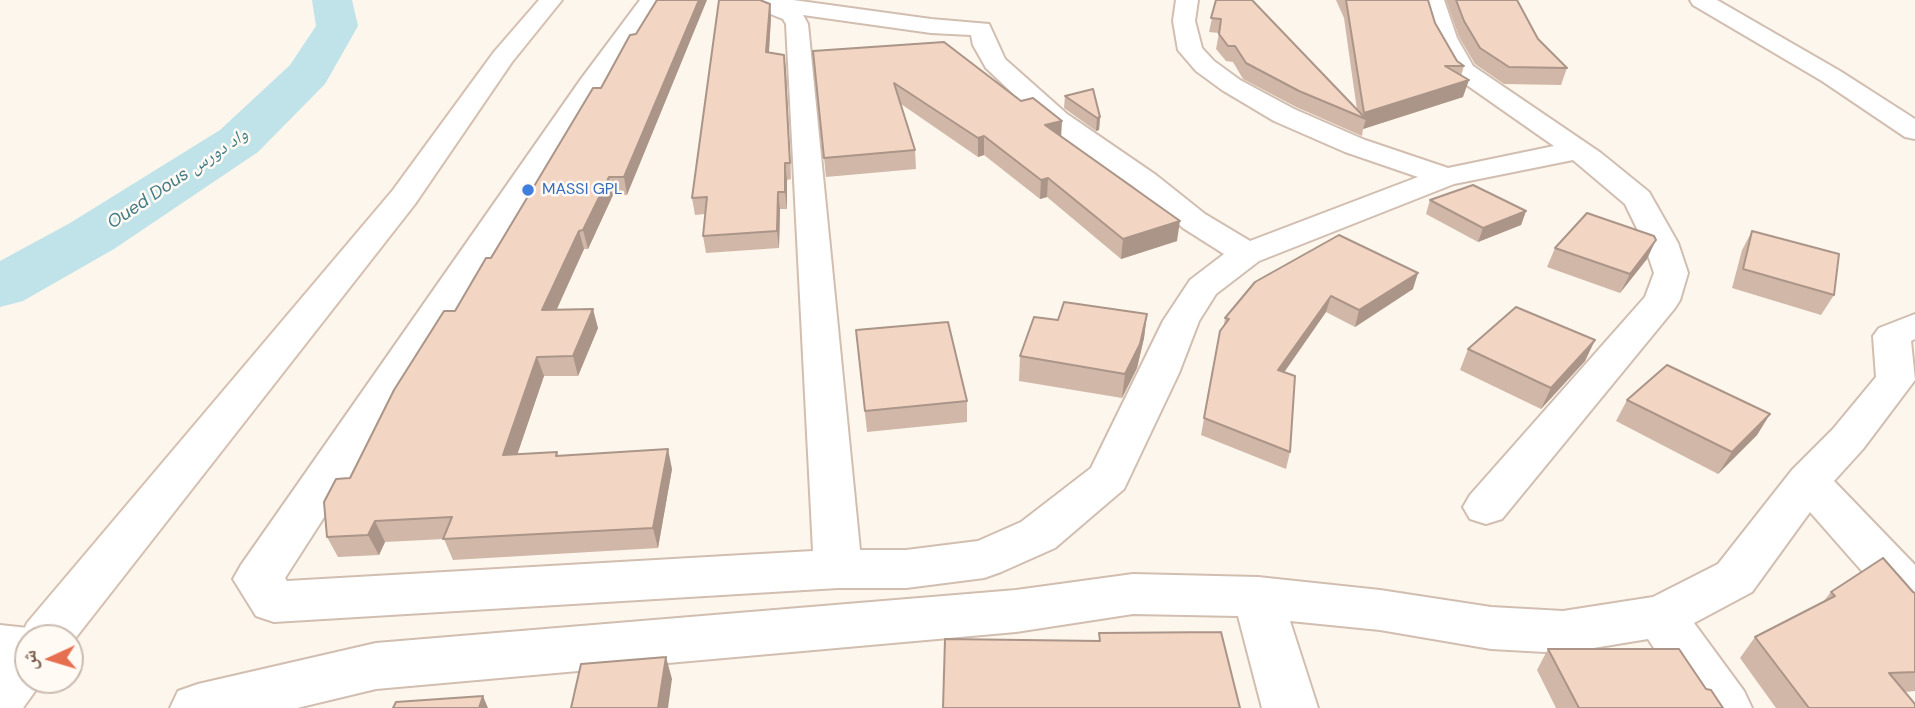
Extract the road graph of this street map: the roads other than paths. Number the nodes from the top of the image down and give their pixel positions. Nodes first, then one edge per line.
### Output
1 (551, 0) edge
2 (651, 0) edge
3 (1187, 0) edge
4 (1433, 0) edge
5 (1701, 0) edge
6 (761, 1) edge
7 (1915, 131) edge
8 (1578, 149) junction
9 (1446, 177) junction
10 (1247, 254) junction
11 (1907, 339) edge
12 (1808, 481) junction
13 (1486, 507) dead end
14 (838, 569) junction
15 (1258, 597) junction
16 (1915, 597) edge
17 (1661, 616) junction
18 (56, 624) edge
19 (14, 678) edge
20 (0, 696) edge
21 (198, 708) edge
22 (1290, 708) edge
23 (1724, 708) edge

1 - 18 street
2 - 14 street
3 - 9 street
4 - 8 street
5 - 7 street
6 - 10 street
6 - 14 street
8 - 9 street
8 - 13 street
9 - 10 street
10 - 14 street
11 - 12 street
12 - 16 street
12 - 17 street
15 - 17 street
15 - 21 street
15 - 22 street
17 - 23 street
19 - 20 street

